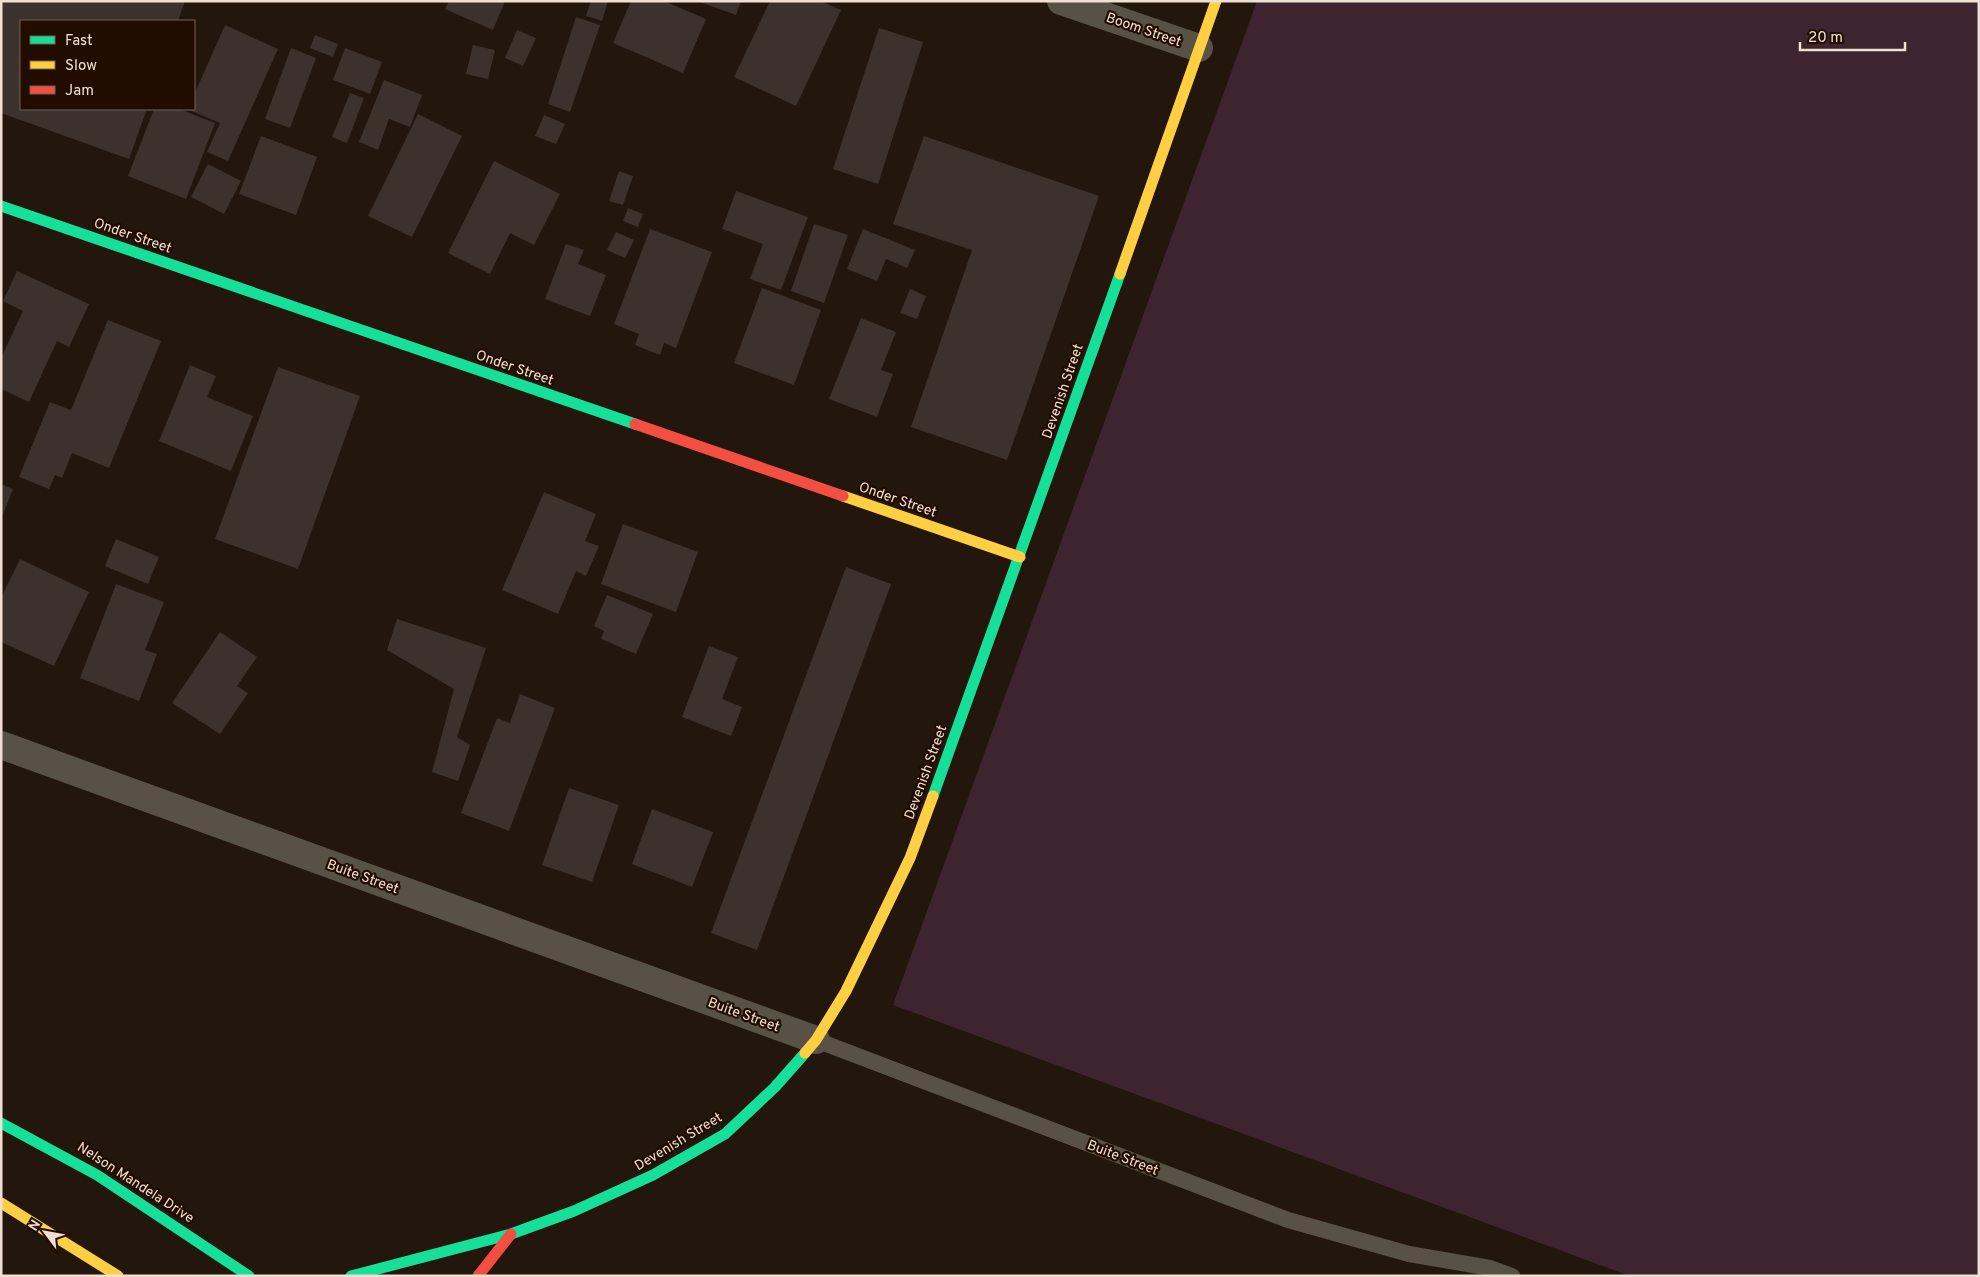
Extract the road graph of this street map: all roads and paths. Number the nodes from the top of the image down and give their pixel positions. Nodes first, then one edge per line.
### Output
1 (1061, 1) edge
2 (1216, 1) edge
3 (1199, 48) junction
4 (1, 206) edge
5 (1020, 557) junction
6 (1, 745) edge
7 (816, 1040) junction
8 (1, 1123) edge
9 (1, 1203) edge
10 (511, 1234) junction
11 (118, 1276) edge
12 (249, 1276) edge
13 (351, 1276) edge
14 (478, 1276) edge
15 (1512, 1276) edge

1 - 3 street, Boom Street
2 - 3 main road, Devenish Street
3 - 5 main road, Devenish Street
4 - 5 main road, Onder Street
5 - 7 main road, Devenish Street
6 - 7 street, Buite Street
7 - 10 main road, Devenish Street
7 - 15 lane, Buite Street
8 - 12 main road, Nelson Mandela Drive
9 - 11 main road
10 - 13 main road, Devenish Street
10 - 14 main road

